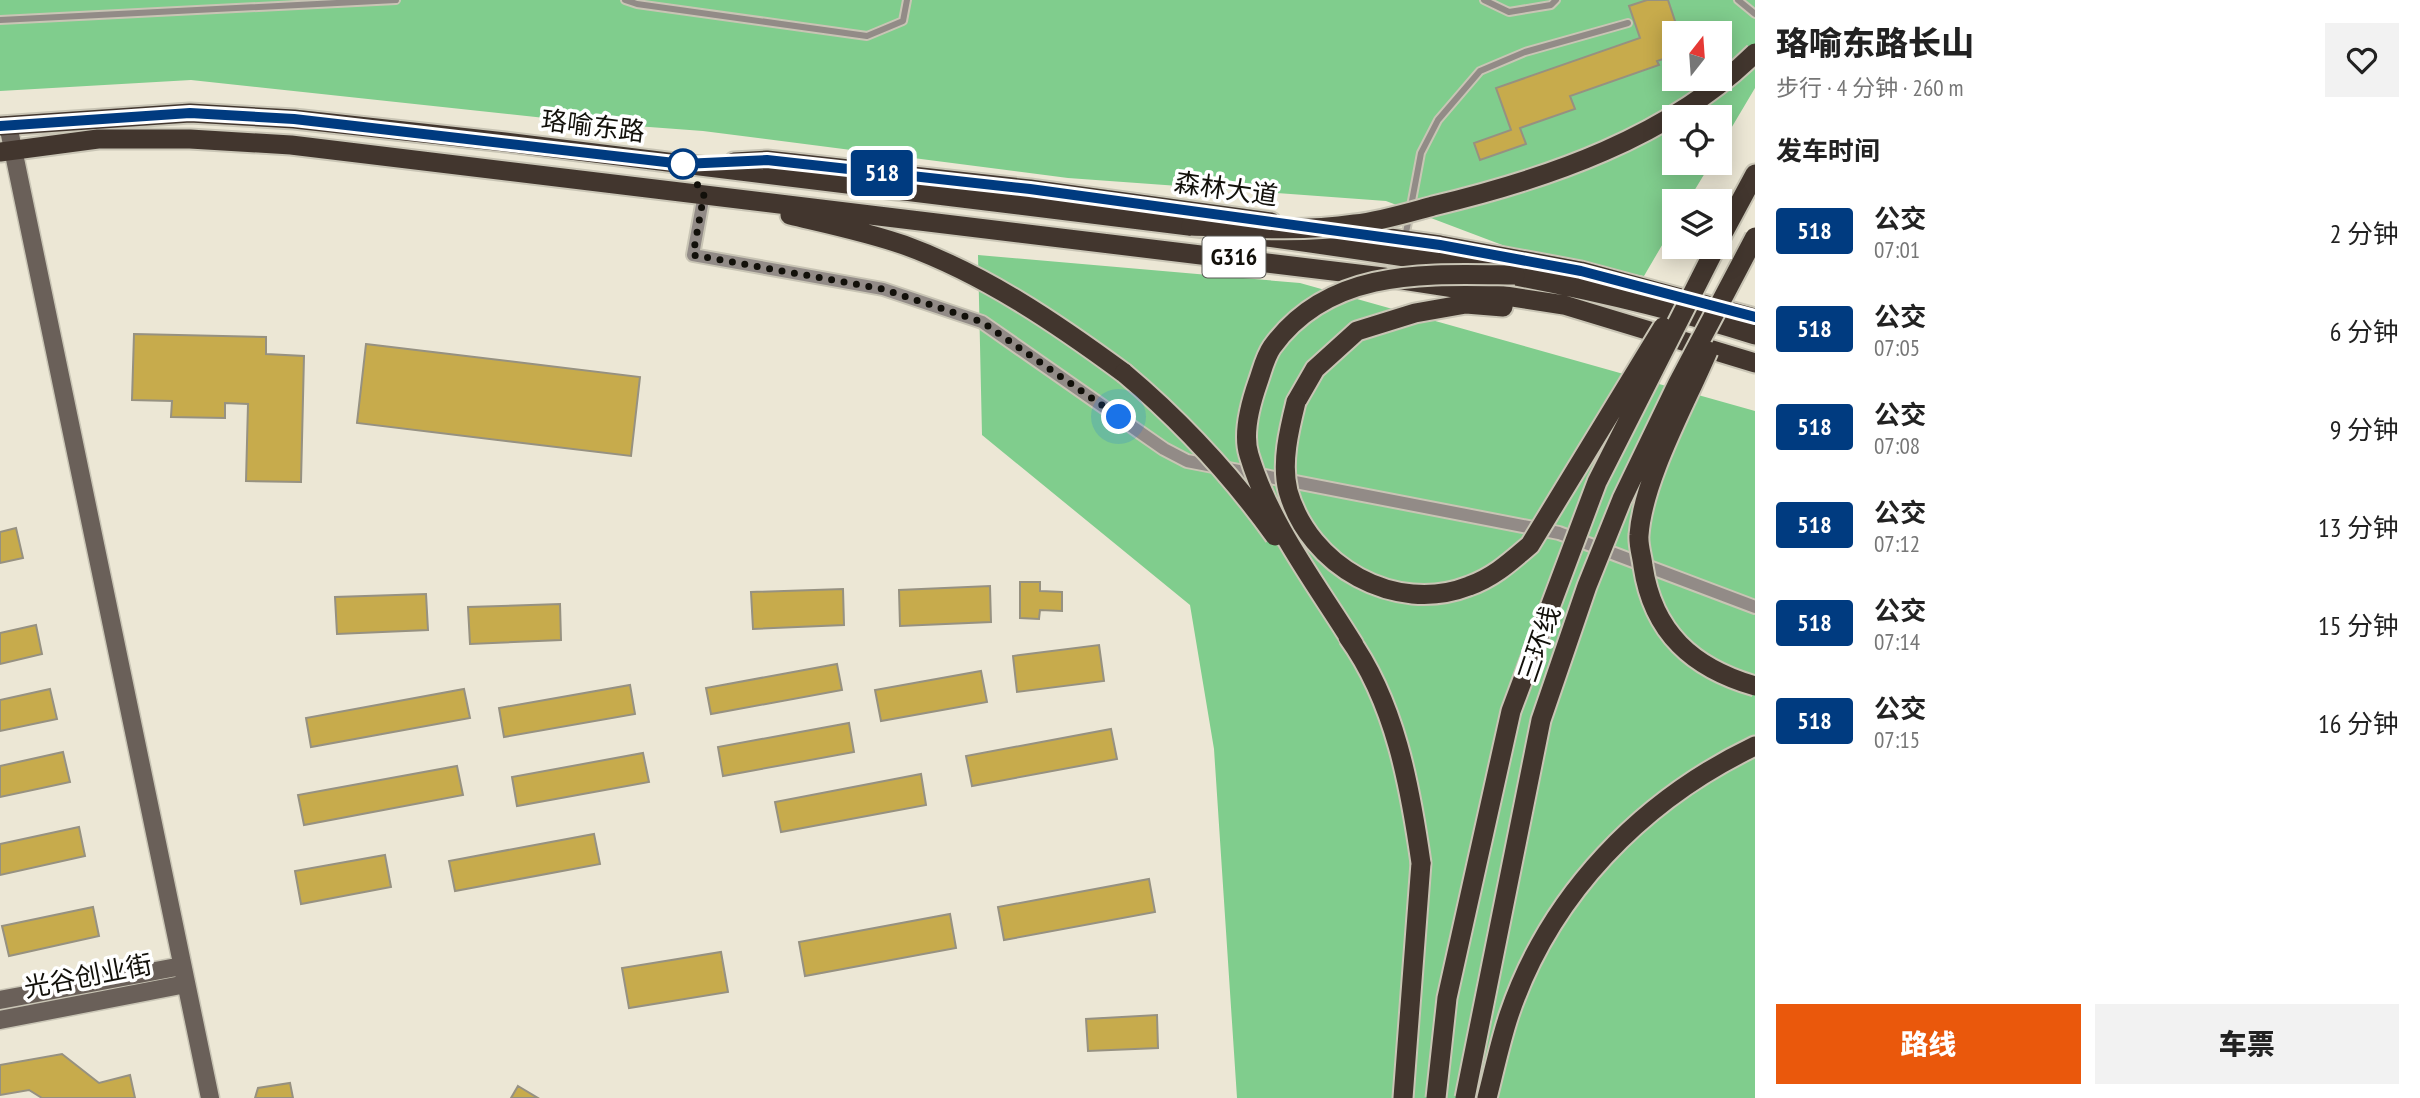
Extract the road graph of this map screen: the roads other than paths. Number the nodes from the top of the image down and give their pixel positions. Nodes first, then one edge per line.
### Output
1 (396, 0) edge
2 (625, 0) edge
3 (907, 0) edge
4 (1484, 0) edge
5 (1556, 0) edge
6 (1738, 0) edge
7 (1755, 14) edge
8 (0, 20) edge
9 (1629, 23) dead end
10 (1755, 53) edge
11 (4, 126) edge
12 (6, 151) edge
13 (683, 164) junction
14 (1755, 174) edge
15 (704, 194) junction
16 (1738, 203) junction
17 (1732, 213) edge
18 (1732, 215) edge
19 (1191, 226) junction
20 (1404, 240) junction
21 (1755, 240) edge
22 (1707, 259) edge
23 (1708, 259) edge
24 (1515, 275) junction
25 (1598, 315) junction
26 (1755, 317) edge
27 (1755, 335) edge
28 (1755, 365) edge
29 (1755, 607) edge
30 (1354, 645) junction
31 (1755, 686) edge
32 (1755, 746) edge
33 (182, 966) junction
34 (186, 984) junction
35 (0, 1000) edge
36 (0, 1020) edge
37 (211, 1098) edge
38 (1403, 1098) edge
39 (1436, 1098) edge
40 (1465, 1098) edge
41 (1487, 1098) edge

1 - 8 lane
2 - 3 lane
4 - 5 lane
6 - 7 lane
9 - 20 lane
10 - 19 highway, bridge
11 - 12 main road
11 - 13 highway, 珞喻东路 / G316
12 - 15 highway, 珞喻东路 / G316
12 - 33 main road
13 - 19 highway, 珞喻东路 / G316
13 - 20 highway, 森林大道 / G316
14 - 16 highway
15 - 25 highway, G316
15 - 29 street
15 - 30 highway, bridge
16 - 17 highway
16 - 18 highway
19 - 24 highway, 珞喻东路 / G316, bridge
20 - 26 highway, 森林大道 / G316
21 - 31 highway, bridge
21 - 40 highway, 三环线, bridge
22 - 25 highway, bridge
23 - 39 highway, 三环线, bridge
24 - 27 highway, 珞喻东路 / G316, bridge
24 - 30 highway, bridge
25 - 28 highway, G316
30 - 38 highway, bridge
32 - 41 highway
33 - 34 main road
33 - 35 main road, 光谷创业街
34 - 36 main road, 光谷创业街
34 - 37 main road

